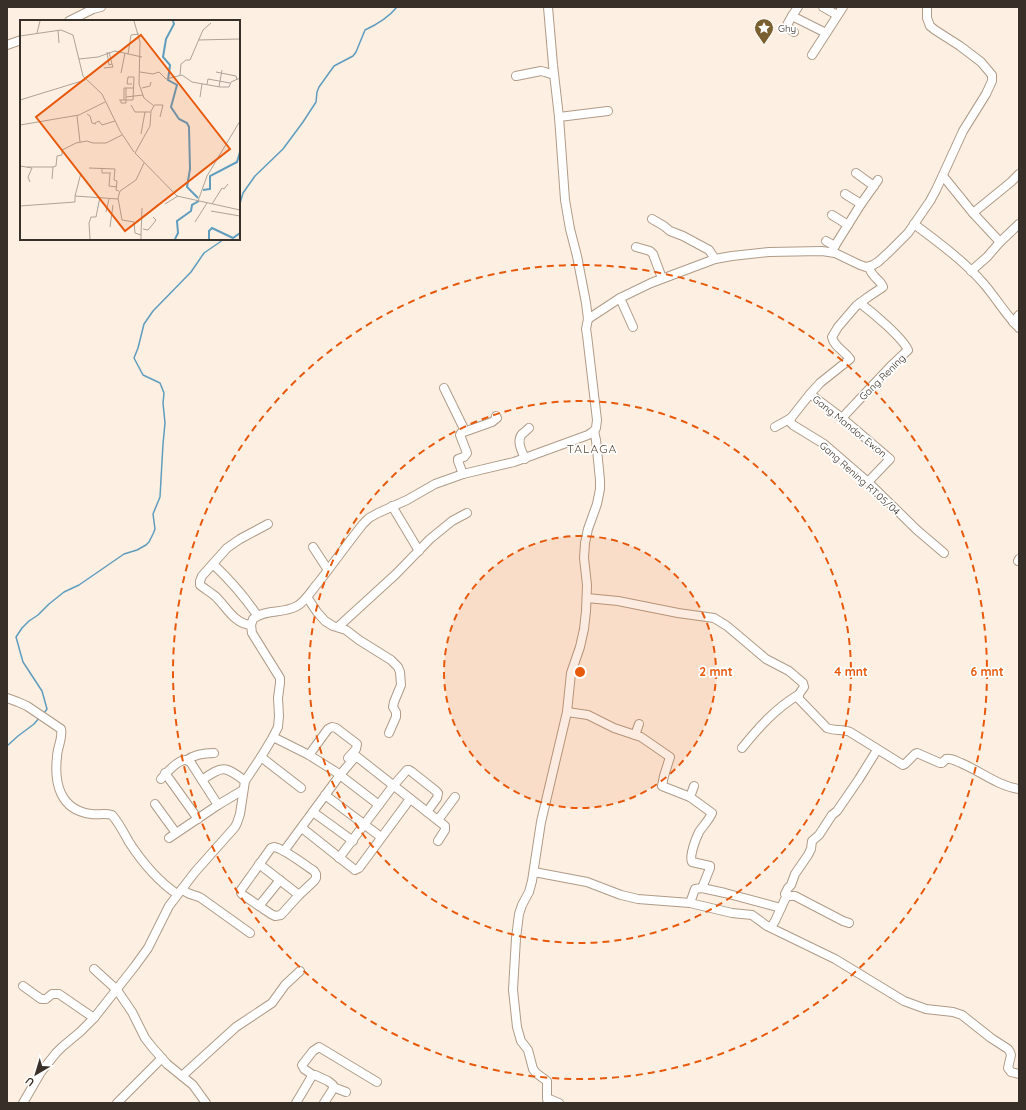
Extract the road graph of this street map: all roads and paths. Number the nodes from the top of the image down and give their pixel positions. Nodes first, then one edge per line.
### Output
1 (101, 7) edge
2 (548, 7) edge
3 (798, 7) edge
4 (823, 7) edge
5 (843, 7) edge
6 (927, 7) edge
7 (837, 14) junction
8 (792, 16) junction
9 (71, 20) edge
10 (794, 32) dead end
11 (826, 33) junction
12 (20, 40) edge
13 (7, 44) edge
14 (812, 55) dead end
15 (516, 76) dead end
16 (554, 76) junction
17 (608, 111) dead end
18 (559, 118) junction
19 (856, 174) dead end
20 (1019, 174) edge
21 (943, 176) junction
22 (845, 194) dead end
23 (861, 204) junction
24 (973, 213) junction
25 (832, 215) dead end
26 (652, 219) dead end
27 (914, 224) junction
28 (1019, 224) edge
29 (848, 225) junction
30 (826, 240) dead end
31 (1000, 242) junction
32 (636, 247) dead end
33 (833, 249) junction
34 (715, 260) junction
35 (869, 266) junction
36 (971, 271) junction
37 (662, 278) junction
38 (620, 298) junction
39 (860, 303) junction
40 (1019, 315) edge
41 (588, 319) junction
42 (1016, 325) edge
43 (633, 327) dead end
44 (444, 388) dead end
45 (810, 394) junction
46 (496, 416) dead end
47 (791, 418) junction
48 (842, 418) junction
49 (775, 427) dead end
50 (529, 428) dead end
51 (465, 431) junction
52 (594, 431) junction
53 (525, 459) junction
54 (463, 474) junction
55 (868, 482) junction
56 (392, 506) junction
57 (467, 513) dead end
58 (268, 524) dead end
59 (313, 547) dead end
60 (419, 551) junction
61 (944, 553) dead end
62 (213, 564) junction
63 (328, 570) junction
64 (307, 597) junction
65 (587, 598) junction
66 (257, 615) junction
67 (251, 625) junction
68 (338, 627) junction
69 (798, 695) junction
70 (7, 698) edge
71 (567, 712) junction
72 (639, 724) dead end
73 (389, 733) dead end
74 (635, 735) junction
75 (273, 737) junction
76 (742, 748) dead end
77 (877, 750) junction
78 (214, 753) dead end
79 (354, 754) junction
80 (309, 755) junction
81 (261, 758) junction
82 (187, 760) junction
83 (338, 774) junction
84 (202, 780) junction
85 (244, 786) junction
86 (393, 786) junction
87 (694, 786) dead end
88 (301, 788) dead end
89 (1019, 789) edge
90 (325, 794) junction
91 (455, 797) dead end
92 (690, 797) junction
93 (410, 799) junction
94 (155, 804) dead end
95 (218, 805) junction
96 (379, 805) junction
97 (313, 812) junction
98 (427, 812) junction
99 (198, 819) junction
100 (438, 820) junction
101 (366, 824) junction
102 (302, 828) junction
103 (381, 837) junction
104 (353, 841) junction
105 (438, 841) dead end
106 (284, 851) junction
107 (340, 858) junction
108 (260, 864) junction
109 (534, 872) junction
110 (280, 880) junction
111 (702, 888) junction
112 (180, 892) junction
113 (299, 895) junction
114 (786, 897) junction
115 (690, 903) junction
116 (259, 906) junction
117 (781, 908) junction
118 (849, 922) dead end
119 (771, 927) junction
120 (250, 933) dead end
121 (94, 969) dead end
122 (300, 971) dead end
123 (24, 986) dead end
124 (117, 990) junction
125 (94, 1018) junction
126 (162, 1058) junction
127 (1019, 1074) edge
128 (313, 1075) junction
129 (182, 1076) junction
130 (377, 1082) dead end
131 (333, 1087) junction
132 (346, 1092) dead end
133 (548, 1101) edge
134 (23, 1103) edge
135 (117, 1103) edge
136 (206, 1103) edge
137 (296, 1103) edge
138 (324, 1103) edge
139 (559, 1103) edge

1 - 9 street
2 - 16 street
3 - 8 street
4 - 7 street
5 - 7 street
6 - 21 street
7 - 11 street
8 - 10 street
8 - 11 street
11 - 14 street
12 - 13 street
15 - 16 street
16 - 18 street
17 - 18 street
18 - 41 street
19 - 23 street
20 - 24 street
21 - 24 street
21 - 27 street
22 - 23 street
23 - 29 street
24 - 31 street
25 - 29 street
26 - 34 street
27 - 35 street
27 - 36 street
28 - 31 street
29 - 33 street
30 - 33 street
31 - 36 street
32 - 37 street
33 - 34 street
33 - 35 street
34 - 37 street
35 - 39 street
36 - 42 street
37 - 38 street
38 - 41 street
38 - 43 street
39 - 45 street
39 - 48 street, Gang Rening
40 - 42 street
41 - 52 street
44 - 51 street
45 - 47 street
45 - 48 street, Gang Mandor Ewon
46 - 51 street
47 - 49 street
47 - 55 street, Gang Rening RT.05/04
48 - 55 street, Gang Mandor Ewon
50 - 53 street
51 - 54 street
52 - 53 street
52 - 65 street
53 - 54 street
54 - 56 street
55 - 61 street, Gang Rening RT.05/04
56 - 60 street
56 - 63 street
57 - 60 street
58 - 62 street
59 - 63 street
60 - 68 street
62 - 66 street
62 - 67 street
63 - 64 street
64 - 66 street
64 - 68 street
65 - 69 street
65 - 71 street
66 - 67 street
67 - 75 street
68 - 73 street
69 - 76 street
69 - 77 street
70 - 112 street
71 - 74 street
71 - 109 street
72 - 74 street
74 - 92 street
75 - 80 street
75 - 81 street
77 - 89 street
77 - 114 street
78 - 82 street
79 - 80 street
79 - 83 street
79 - 86 street
80 - 83 street
81 - 85 street
81 - 88 street
82 - 84 street
82 - 99 street
83 - 90 street
83 - 96 street
84 - 85 street
84 - 95 street
85 - 95 street
85 - 112 street
86 - 93 street
86 - 96 street
86 - 98 street
87 - 92 street
90 - 97 street
90 - 101 street
91 - 100 street
92 - 111 street
93 - 98 street
93 - 103 street
94 - 99 street
95 - 99 street
96 - 101 street
97 - 102 street
97 - 104 street
98 - 100 street
100 - 105 street
101 - 103 street
101 - 104 street
102 - 106 street
102 - 107 street
103 - 107 street
104 - 107 street
106 - 108 street
106 - 113 street
108 - 110 street
108 - 116 street
109 - 115 street
109 - 133 street
110 - 113 street
110 - 116 street
111 - 115 street
111 - 117 street
112 - 120 street
112 - 124 street
113 - 116 street
114 - 117 street
114 - 118 street
115 - 119 street
117 - 119 street
119 - 127 street
121 - 124 street
122 - 129 street
123 - 125 street
124 - 125 street
124 - 126 street
125 - 134 street
126 - 129 street
126 - 135 street
128 - 130 street
128 - 131 street
128 - 137 street
129 - 136 street
131 - 132 street
131 - 138 street
133 - 139 street

